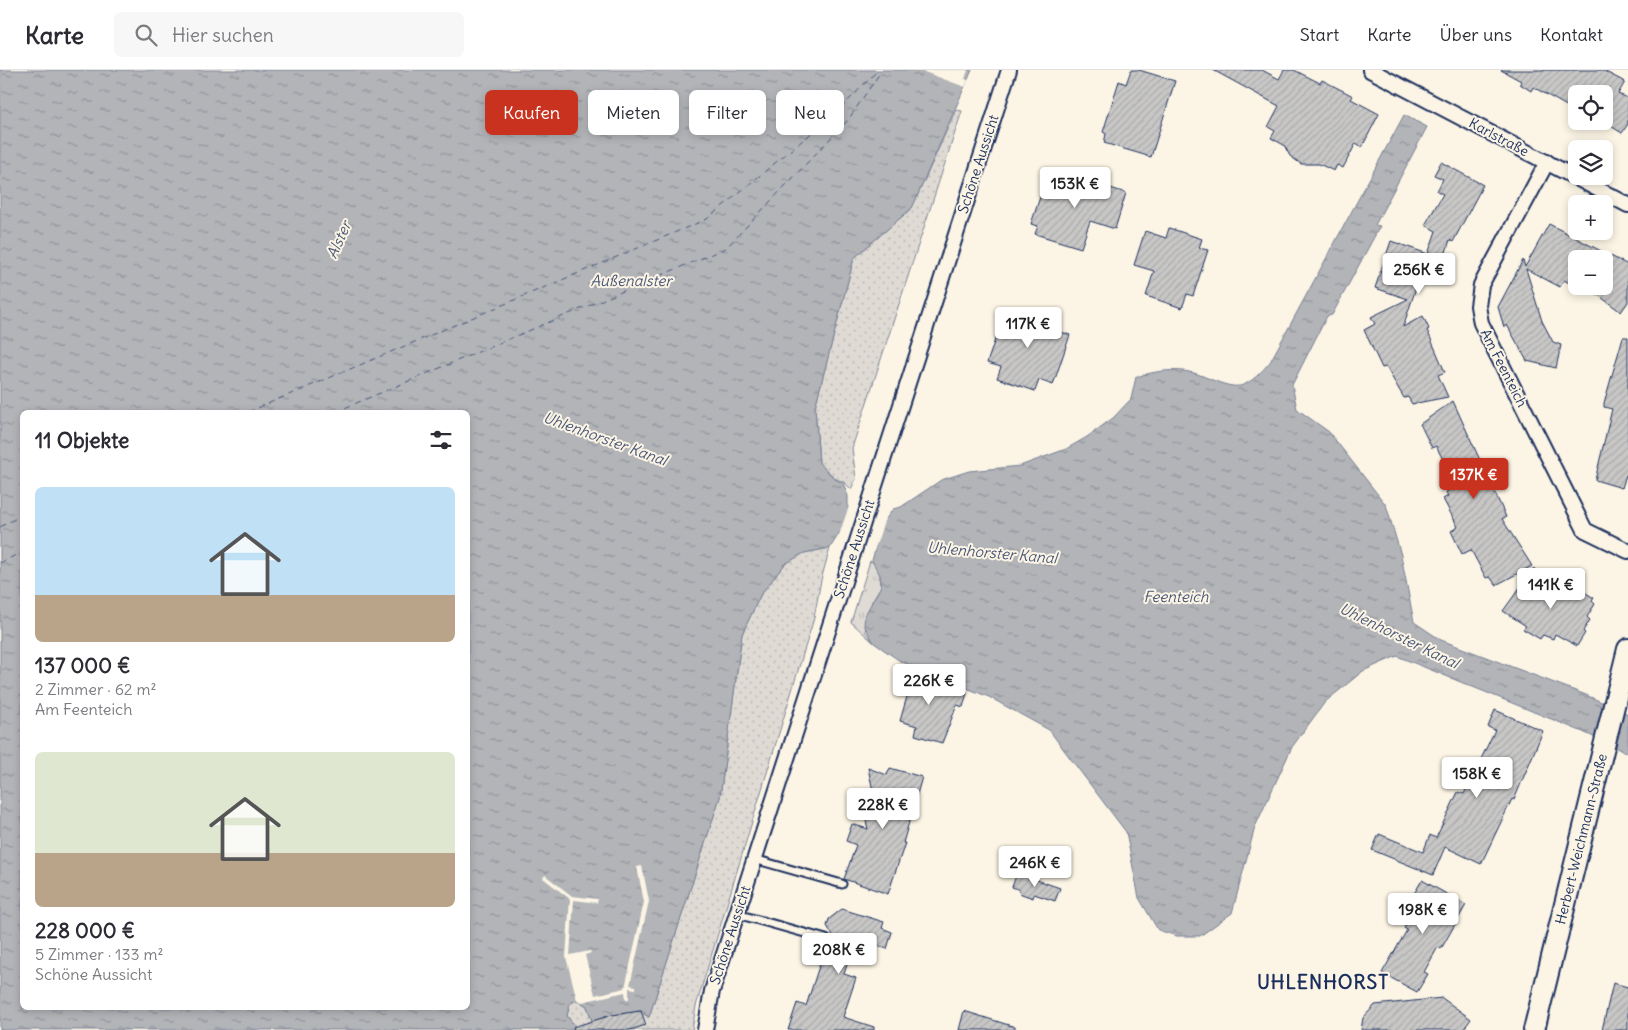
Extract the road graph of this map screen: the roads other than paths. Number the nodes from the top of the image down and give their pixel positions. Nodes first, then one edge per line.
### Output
1 (1009, 70) edge
2 (1370, 70) edge
3 (1547, 162) junction
4 (1628, 204) edge
5 (1628, 551) edge
6 (1628, 649) edge
7 (754, 859) junction
8 (842, 884) dead end
9 (737, 914) junction
10 (826, 939) dead end
11 (705, 1030) edge
12 (1534, 1030) edge

1 - 7 street, Schöne Aussicht
2 - 3 street, Karlstraße
3 - 4 street, Karlstraße
3 - 5 street, Am Feenteich
6 - 12 main road, Herbert-Weichmann-Straße
7 - 8 lane
7 - 9 street, Schöne Aussicht
9 - 10 lane
9 - 11 street, Schöne Aussicht

